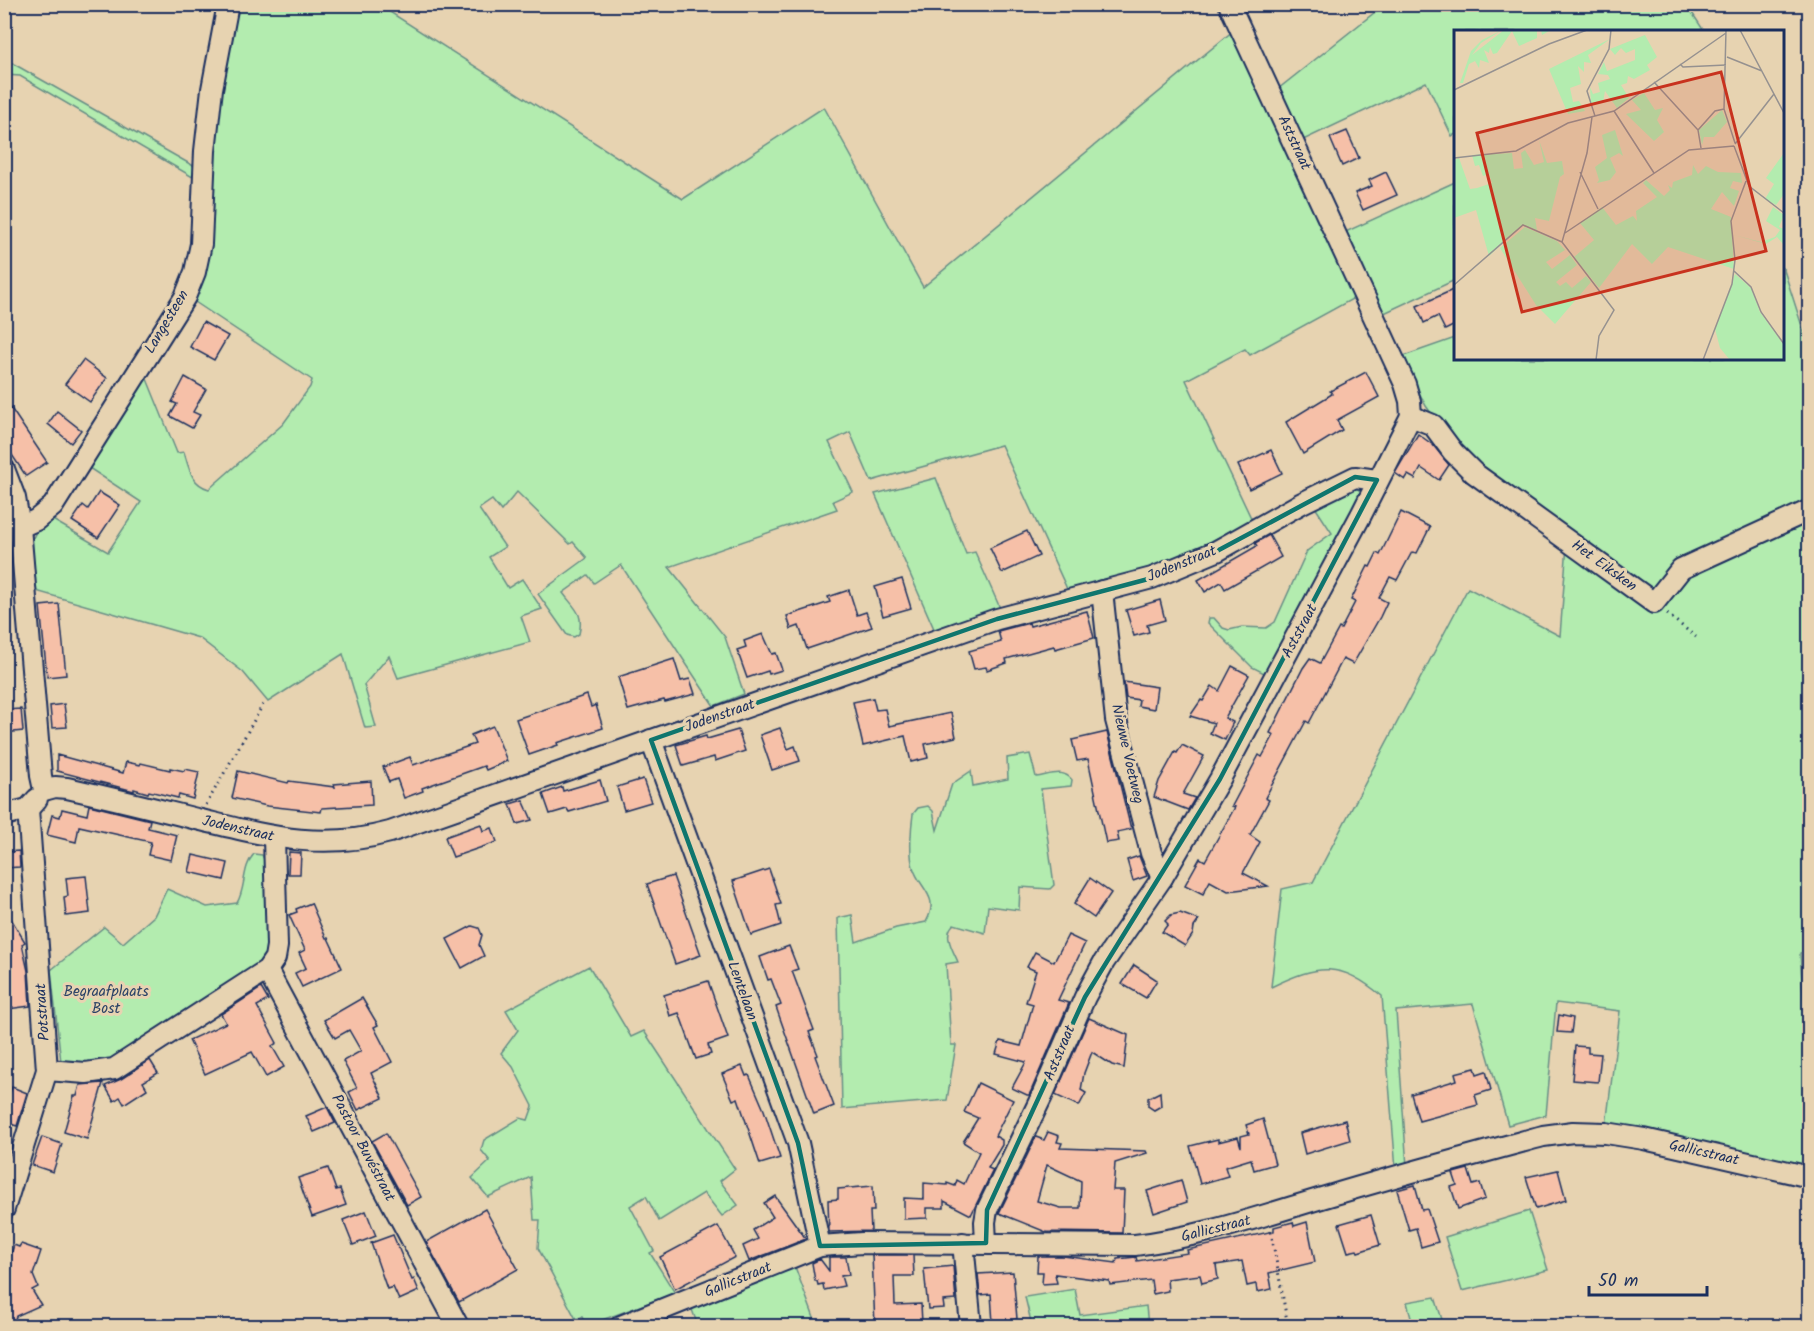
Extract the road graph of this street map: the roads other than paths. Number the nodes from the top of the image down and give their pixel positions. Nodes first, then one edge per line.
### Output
1 (228, 4) edge
2 (1229, 4) edge
3 (1410, 416) junction
4 (4, 469) edge
5 (1377, 480) junction
6 (1809, 510) edge
7 (20, 527) junction
8 (1102, 591) junction
9 (651, 740) junction
10 (44, 790) junction
11 (28, 809) junction
12 (4, 815) edge
13 (274, 838) junction
14 (1162, 878) junction
15 (267, 970) junction
16 (47, 1070) junction
17 (1809, 1177) edge
18 (4, 1209) edge
19 (963, 1243) junction
20 (986, 1243) junction
21 (820, 1246) junction
22 (458, 1326) edge
23 (621, 1326) edge
24 (971, 1326) edge

1 - 7 street, Langesteen
2 - 3 street, Aststraat
3 - 5 street, Aststraat
3 - 6 street, Het Eiksken
4 - 7 street
5 - 8 street, Jodenstraat
5 - 14 street, Aststraat
7 - 10 street
8 - 9 street, Jodenstraat
8 - 14 street, Nieuwe Voetweg
9 - 13 street, Jodenstraat
9 - 21 street, Lentelaan
10 - 11 street
10 - 13 street, Jodenstraat
11 - 12 street
11 - 16 street, Potstraat
13 - 15 street
14 - 20 street, Aststraat
15 - 16 street
15 - 22 street, Pastoor Buvéstraat
16 - 18 street, Potstraat
17 - 20 street, Gallicstraat
19 - 20 street, Gallicstraat
19 - 21 street, Gallicstraat
19 - 24 street
21 - 23 street, Gallicstraat

